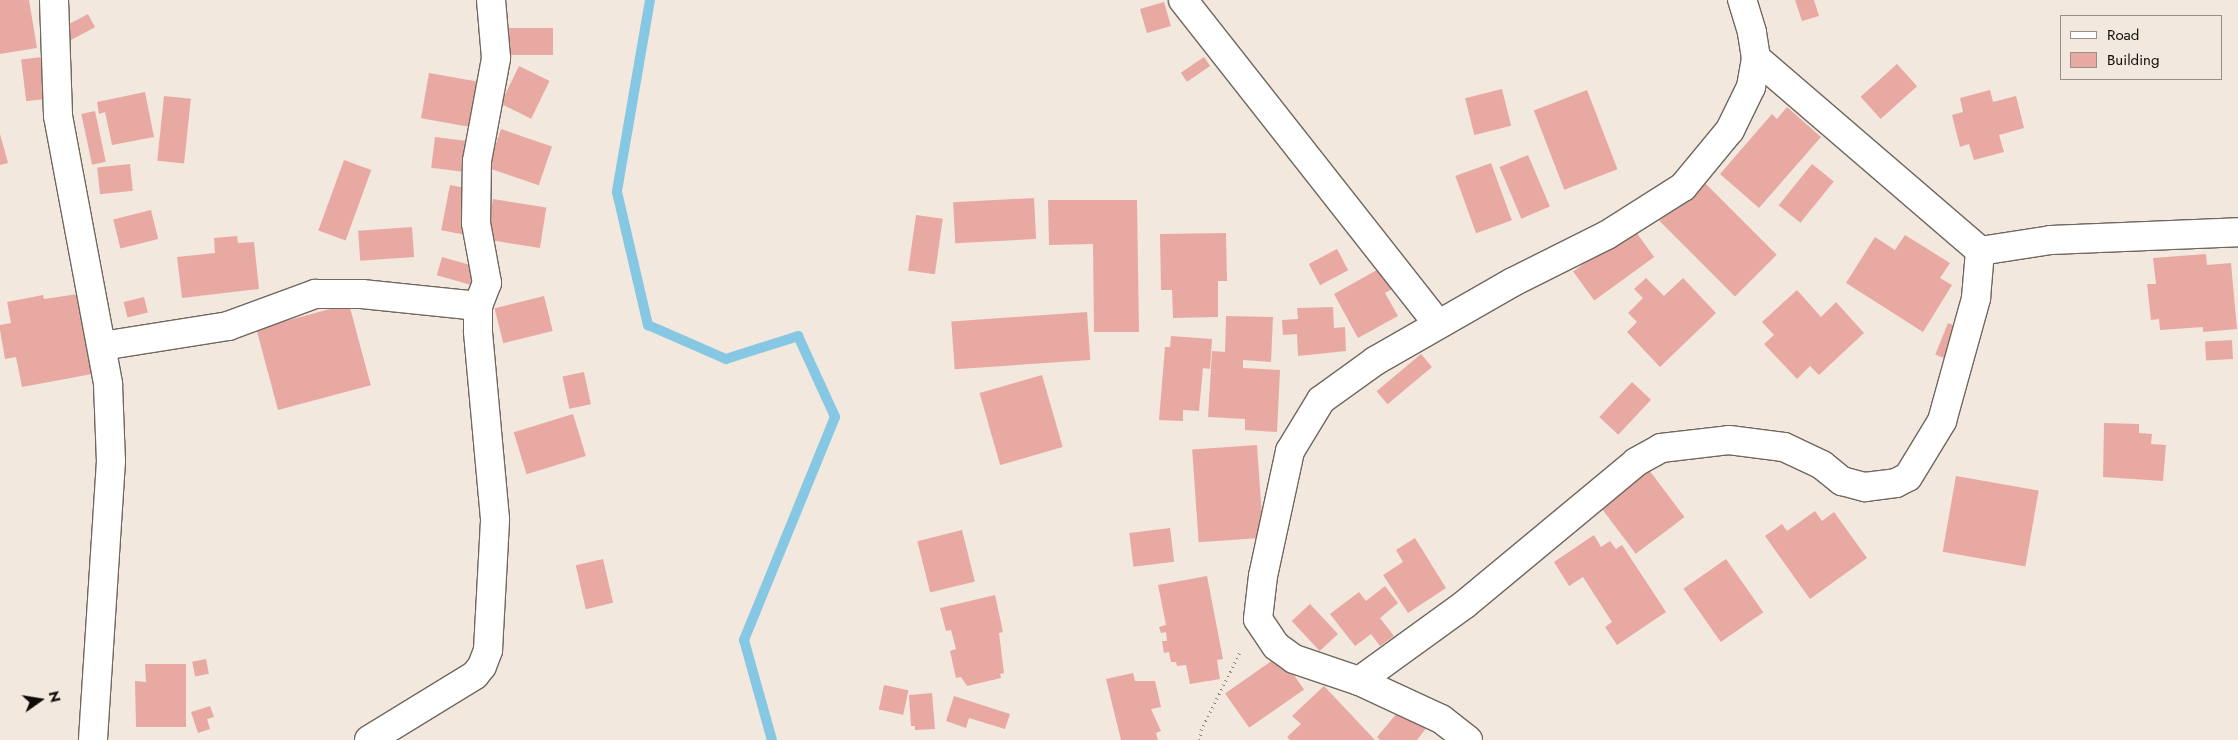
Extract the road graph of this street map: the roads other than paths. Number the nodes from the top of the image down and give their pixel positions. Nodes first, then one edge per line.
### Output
1 (54, 0) edge
2 (491, 0) edge
3 (1183, 0) edge
4 (1742, 0) edge
5 (1756, 58) junction
6 (2238, 232) edge
7 (1980, 251) junction
8 (478, 306) junction
9 (1438, 324) junction
10 (102, 346) junction
11 (1359, 681) junction
12 (93, 740) edge
13 (369, 740) edge
14 (1468, 740) edge

1 - 10 street
2 - 8 street
3 - 9 street
4 - 5 street
5 - 7 street
5 - 9 street
6 - 7 street
7 - 11 street
8 - 10 street
8 - 13 street
9 - 11 street
10 - 12 street
11 - 14 street

